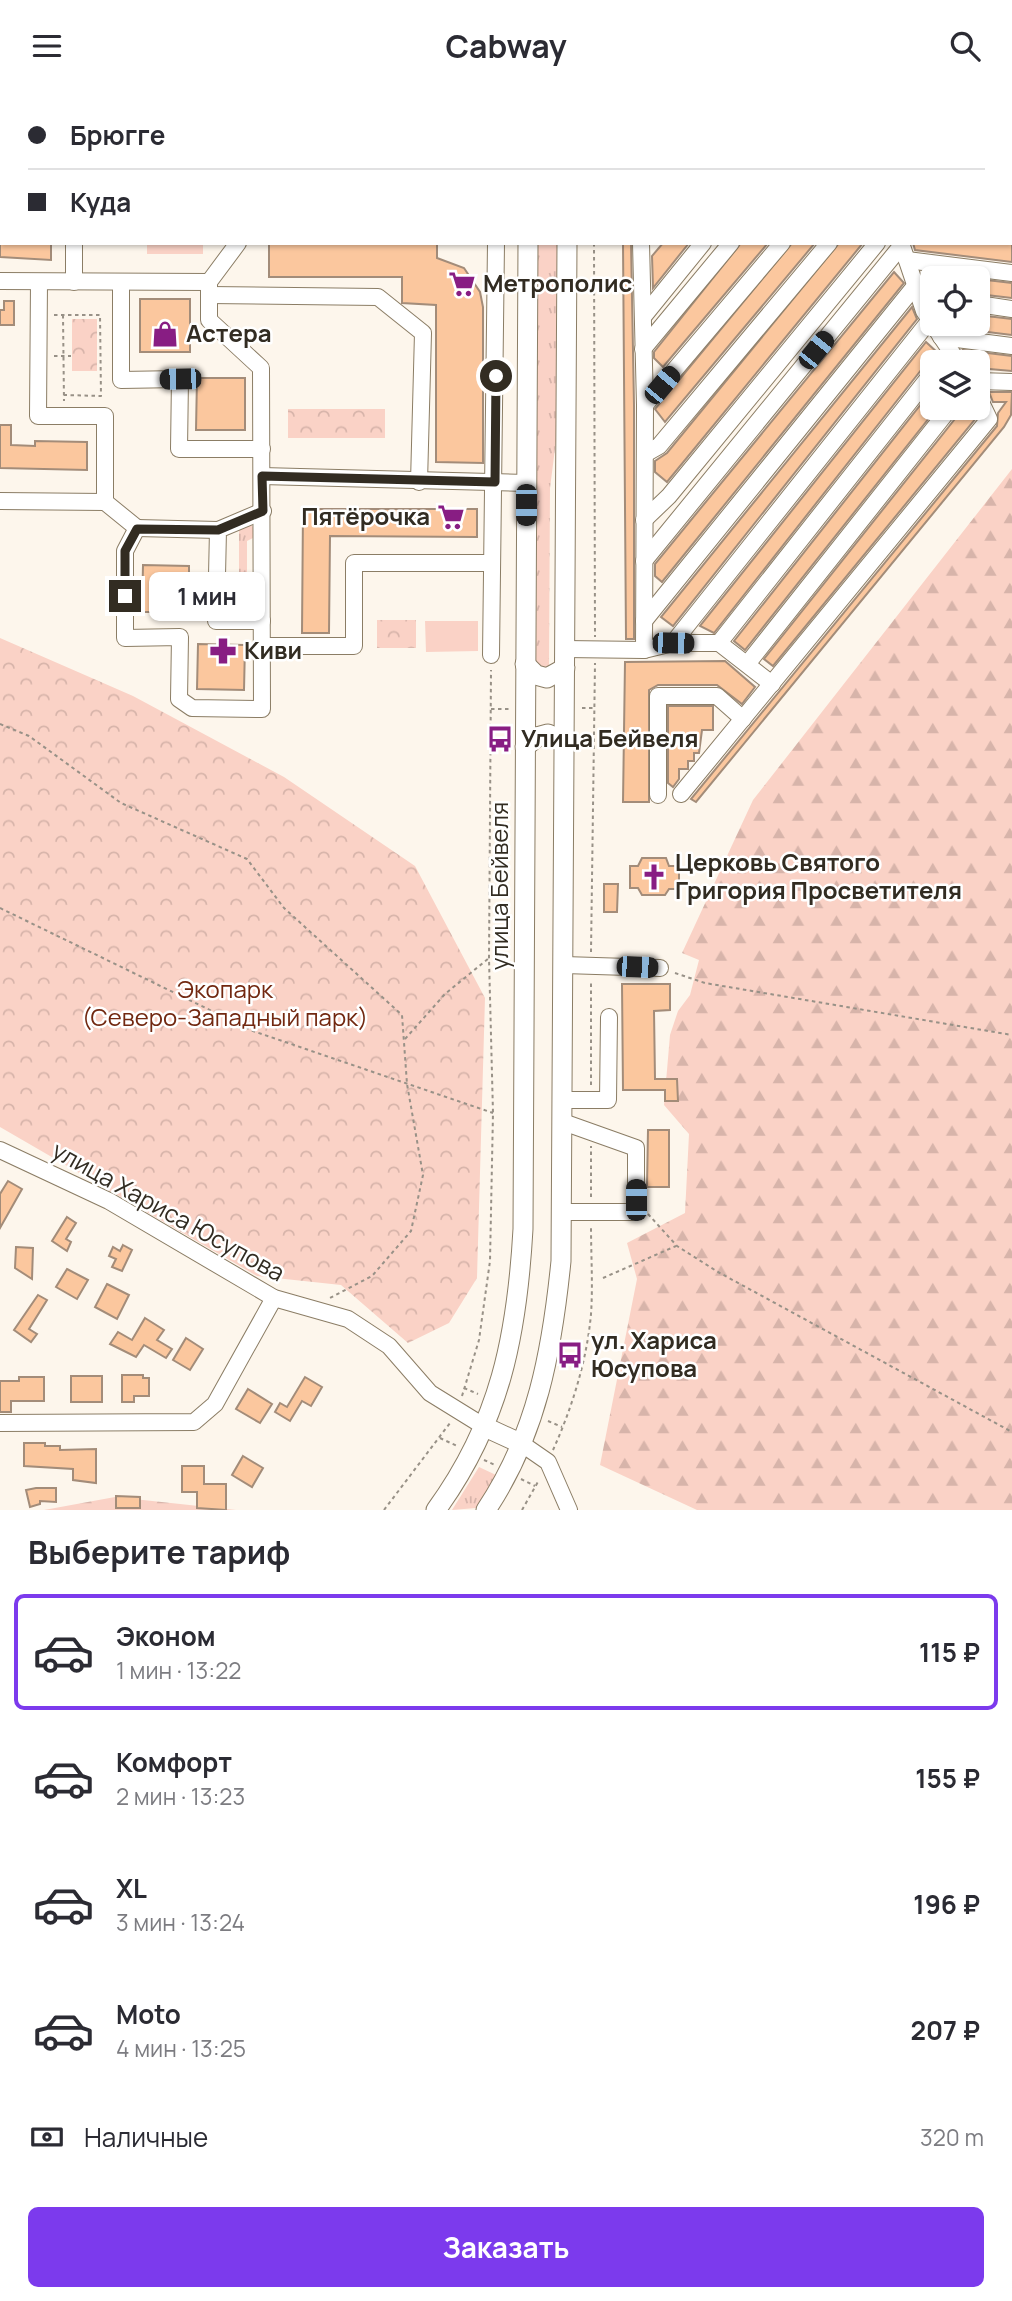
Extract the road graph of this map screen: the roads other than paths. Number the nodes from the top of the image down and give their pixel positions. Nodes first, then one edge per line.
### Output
1 (0, 91) edge
2 (0, 190) edge
3 (75, 245) edge
4 (236, 245) edge
5 (496, 245) edge
6 (528, 245) edge
7 (567, 245) edge
8 (701, 245) edge
9 (730, 245) edge
10 (780, 245) edge
11 (827, 245) edge
12 (875, 245) edge
13 (903, 249) edge
14 (641, 251) edge
15 (1012, 273) edge
16 (0, 281) edge
17 (39, 282) junction
18 (74, 282) junction
19 (121, 282) junction
20 (209, 288) junction
21 (920, 289) edge
22 (920, 296) edge
23 (990, 306) edge
24 (1012, 309) edge
25 (643, 317) junction
26 (920, 333) edge
27 (1012, 346) edge
28 (643, 349) junction
29 (975, 350) edge
30 (990, 381) edge
31 (1012, 382) edge
32 (920, 388) edge
33 (645, 405) junction
34 (940, 420) edge
35 (988, 420) edge
36 (262, 449) junction
37 (645, 454) junction
38 (262, 476) junction
39 (419, 482) junction
40 (495, 482) junction
41 (526, 483) junction
42 (0, 501) edge
43 (105, 502) junction
44 (263, 511) junction
45 (644, 520) junction
46 (137, 529) junction
47 (218, 530) junction
48 (644, 561) junction
49 (491, 563) junction
50 (262, 621) junction
51 (644, 621) junction
52 (673, 643) junction
53 (719, 643) junction
54 (262, 646) junction
55 (644, 650) junction
56 (491, 655) road end
57 (565, 658) junction
58 (748, 663) junction
59 (525, 664) junction
60 (772, 684) junction
61 (743, 719) junction
62 (525, 747) junction
63 (565, 747) junction
64 (681, 794) dead end
65 (658, 795) dead end
66 (564, 965) junction
67 (660, 968) road end
68 (609, 1017) dead end
69 (563, 1100) junction
70 (563, 1122) junction
71 (0, 1150) edge
72 (562, 1212) junction
73 (274, 1298) junction
74 (0, 1423) edge
75 (485, 1427) junction
76 (522, 1444) junction
77 (436, 1510) edge
78 (486, 1510) edge
79 (569, 1510) edge

1 - 2 street
3 - 18 street
4 - 20 street
5 - 40 street
6 - 41 main road, улица Бейвеля
7 - 57 main road
8 - 25 street
9 - 28 street
10 - 33 street
11 - 37 street
12 - 45 street
13 - 15 street
13 - 21 street
13 - 48 street
14 - 25 street
16 - 17 street
17 - 18 street
17 - 43 street
18 - 19 street
19 - 20 street
19 - 36 street
20 - 36 street
20 - 39 street
22 - 51 street
23 - 24 street
25 - 28 street
26 - 52 street
27 - 29 street
28 - 33 street
30 - 31 street
32 - 53 street
33 - 37 street
34 - 58 street
35 - 60 street
36 - 38 street
37 - 45 street
38 - 39 street
38 - 44 street
39 - 40 street
40 - 41 street
40 - 49 street
41 - 59 main road, улица Бейвеля
42 - 43 street
43 - 46 street
44 - 47 street
44 - 50 street
45 - 48 street
46 - 47 street
46 - 54 street
47 - 50 street
48 - 51 street
49 - 54 street
49 - 56 street
50 - 54 street
51 - 55 street
52 - 53 street
52 - 55 street
53 - 58 street
55 - 57 street
57 - 59 main road
57 - 63 main road
58 - 60 street
59 - 62 main road, улица Бейвеля
60 - 61 street
61 - 64 street
61 - 65 street
62 - 63 main road
62 - 75 main road, улица Бейвеля
63 - 66 main road
66 - 67 street
66 - 69 main road
68 - 69 street
69 - 70 main road
70 - 72 main road
70 - 72 street
71 - 73 street, улица Хариса Юсупова
72 - 76 main road
73 - 74 street
73 - 75 street, улица Хариса Юсупова
75 - 76 main road
75 - 77 main road, улица Бейвеля
76 - 78 main road
76 - 79 street

